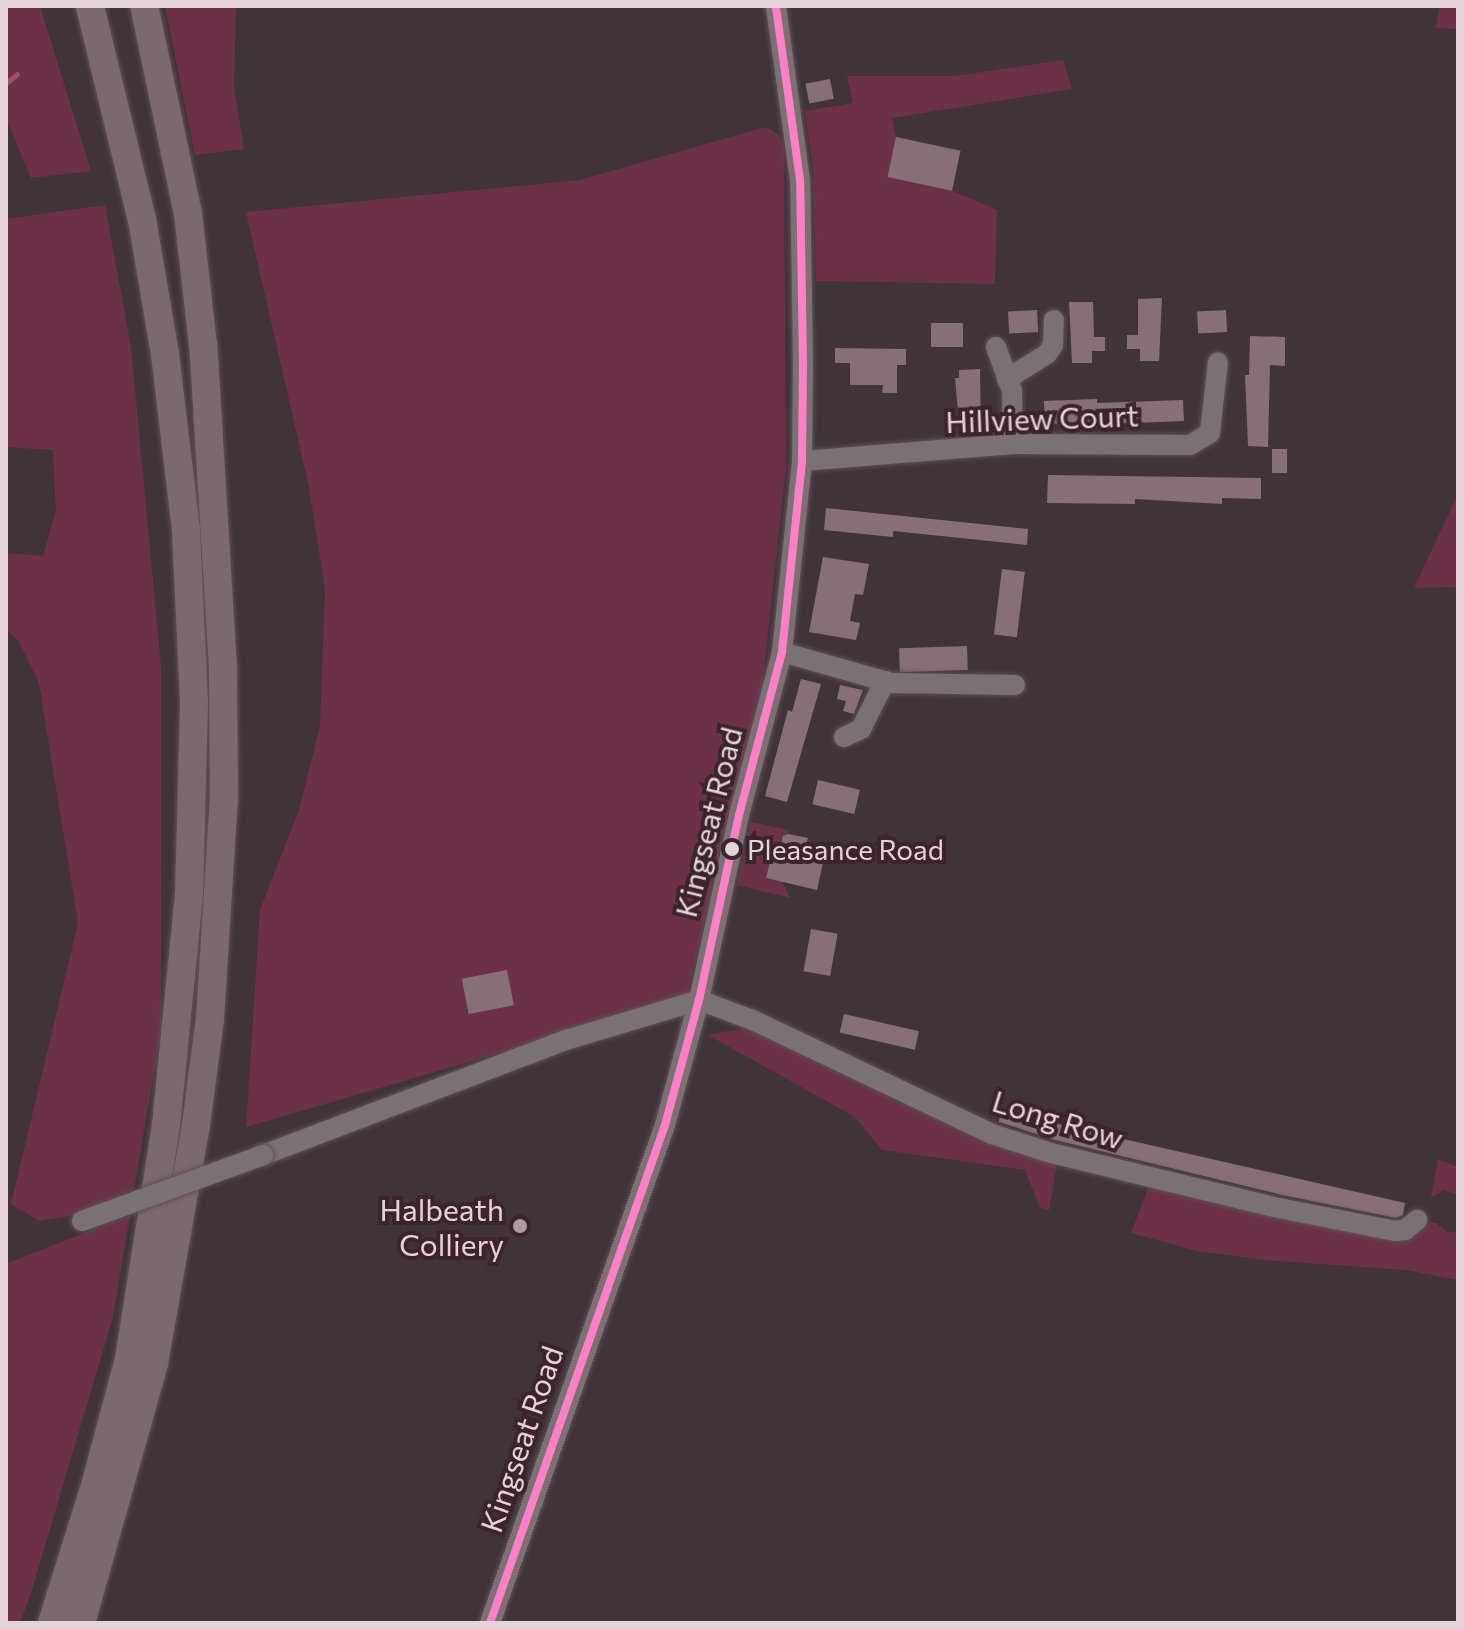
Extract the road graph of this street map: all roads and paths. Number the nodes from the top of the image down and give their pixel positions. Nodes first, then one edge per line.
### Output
1 (71, 6) edge
2 (90, 6) edge
3 (124, 6) edge
4 (144, 6) edge
5 (776, 6) edge
6 (170, 152) junction
7 (124, 159) junction
8 (1054, 320) dead end
9 (996, 347) dead end
10 (1218, 362) dead end
11 (1007, 379) junction
12 (1013, 444) junction
13 (802, 461) junction
14 (782, 652) junction
15 (885, 681) junction
16 (1015, 685) dead end
17 (844, 737) dead end
18 (699, 1000) junction
19 (1417, 1220) dead end
20 (80, 1222) dead end
21 (52, 1623) edge
22 (81, 1623) edge
23 (490, 1623) edge

1 - 7 highway
2 - 7 highway
3 - 6 highway
4 - 6 highway
5 - 13 street, Kingseat Road
6 - 22 highway
7 - 21 highway
8 - 11 street
9 - 11 street
10 - 12 street, Hillview Court
11 - 12 street
12 - 13 street, Hillview Court
13 - 14 street, Kingseat Road
14 - 15 street
14 - 18 street, Kingseat Road
15 - 16 street
15 - 17 street
18 - 19 street, Long Row
18 - 20 street, bridge
18 - 23 street, Kingseat Road

